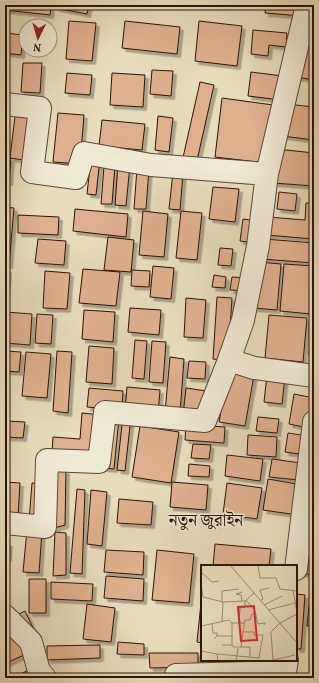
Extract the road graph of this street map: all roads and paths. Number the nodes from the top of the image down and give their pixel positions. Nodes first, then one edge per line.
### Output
1 (307, 5) edge
2 (5, 104) edge
3 (267, 174) junction
4 (229, 360) junction
5 (314, 376) edge
6 (314, 422) edge
7 (5, 523) edge
8 (297, 565) edge
9 (5, 616) edge
10 (287, 661) edge
11 (45, 678) edge
12 (176, 678) edge

1 - 3 street
2 - 3 street
3 - 4 street
4 - 5 street
4 - 7 street
6 - 8 street
9 - 11 street
10 - 12 street

